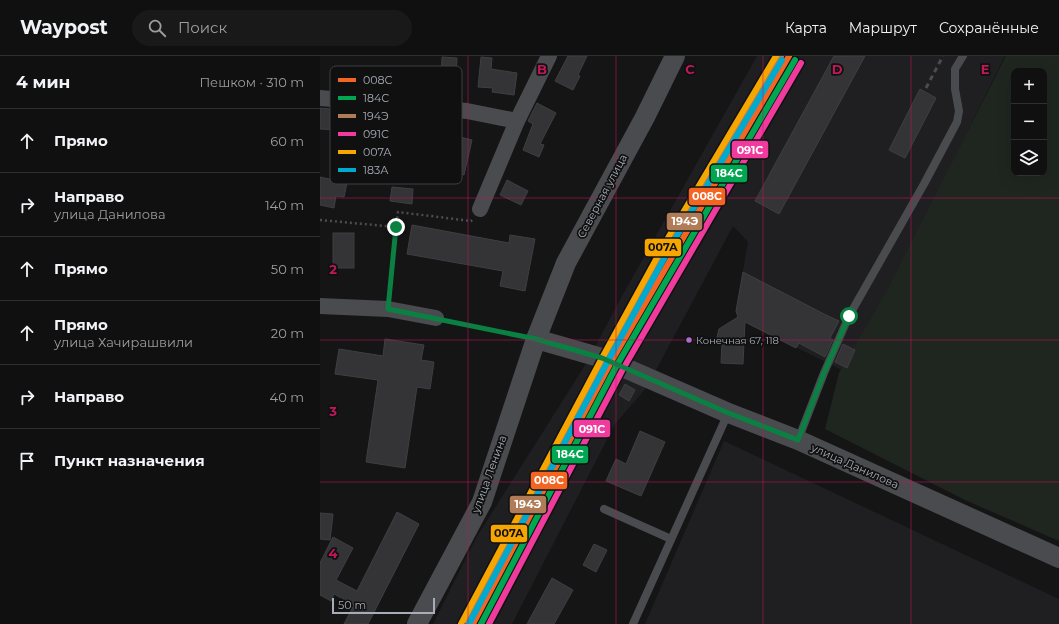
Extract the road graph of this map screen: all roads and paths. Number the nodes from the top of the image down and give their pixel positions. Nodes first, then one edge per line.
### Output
1 (549, 56) edge
2 (675, 56) edge
3 (962, 56) edge
4 (320, 98) edge
5 (330, 99) edge
6 (462, 111) edge
7 (517, 121) junction
8 (480, 209) joint
9 (320, 220) edge
10 (396, 227) junction
11 (320, 306) edge
12 (388, 309) junction
13 (436, 318) joint
14 (536, 339) junction
15 (726, 412) junction
16 (798, 440) junction
17 (604, 509) dead end
18 (671, 539) junction
19 (1059, 558) edge
20 (417, 624) edge
21 (633, 624) edge

1 - 7 street
2 - 14 street, Северная улица
3 - 16 lane
4 - 5 street
6 - 7 street
7 - 8 street
8 - 10 path
9 - 10 path
10 - 12 path
11 - 12 street
12 - 13 street
13 - 14 path
14 - 15 street, улица Данилова
14 - 20 street, улица Ленина
15 - 16 street, улица Данилова
15 - 18 lane
16 - 19 street, улица Данилова
17 - 18 lane
18 - 21 lane

